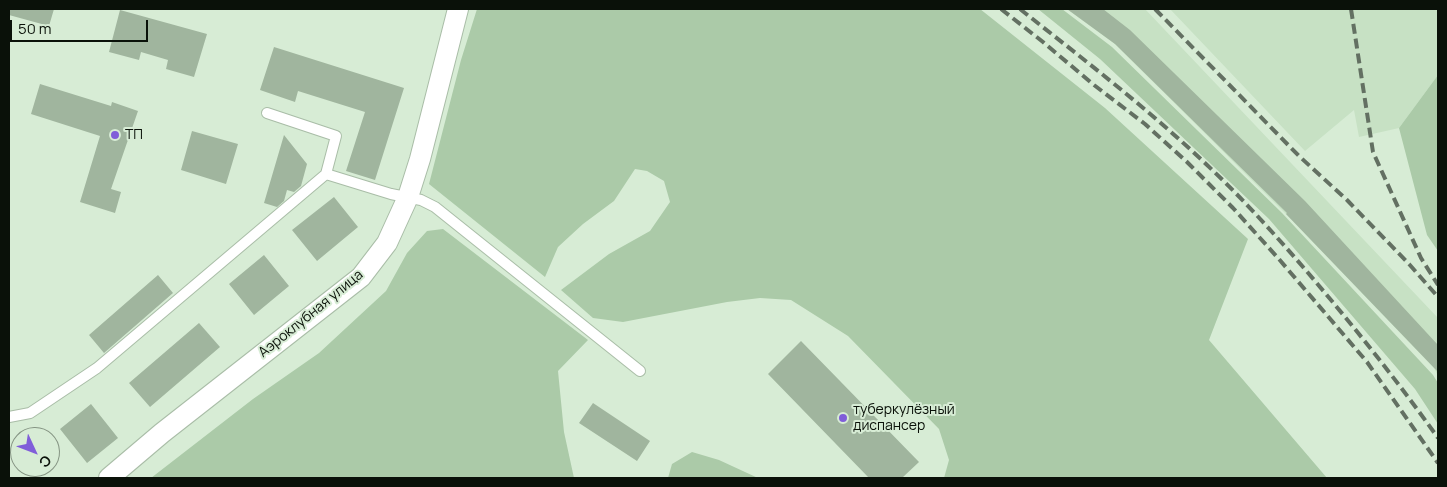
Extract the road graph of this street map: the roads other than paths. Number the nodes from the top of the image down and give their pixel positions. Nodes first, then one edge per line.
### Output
1 (458, 9) edge
2 (267, 113) dead end
3 (326, 174) junction
4 (408, 197) junction
5 (640, 371) dead end
6 (9, 417) edge
7 (109, 478) edge

1 - 4 street, Аэроклубная улица
2 - 3 lane
3 - 4 lane
3 - 6 lane
4 - 5 lane
4 - 7 street, Аэроклубная улица

